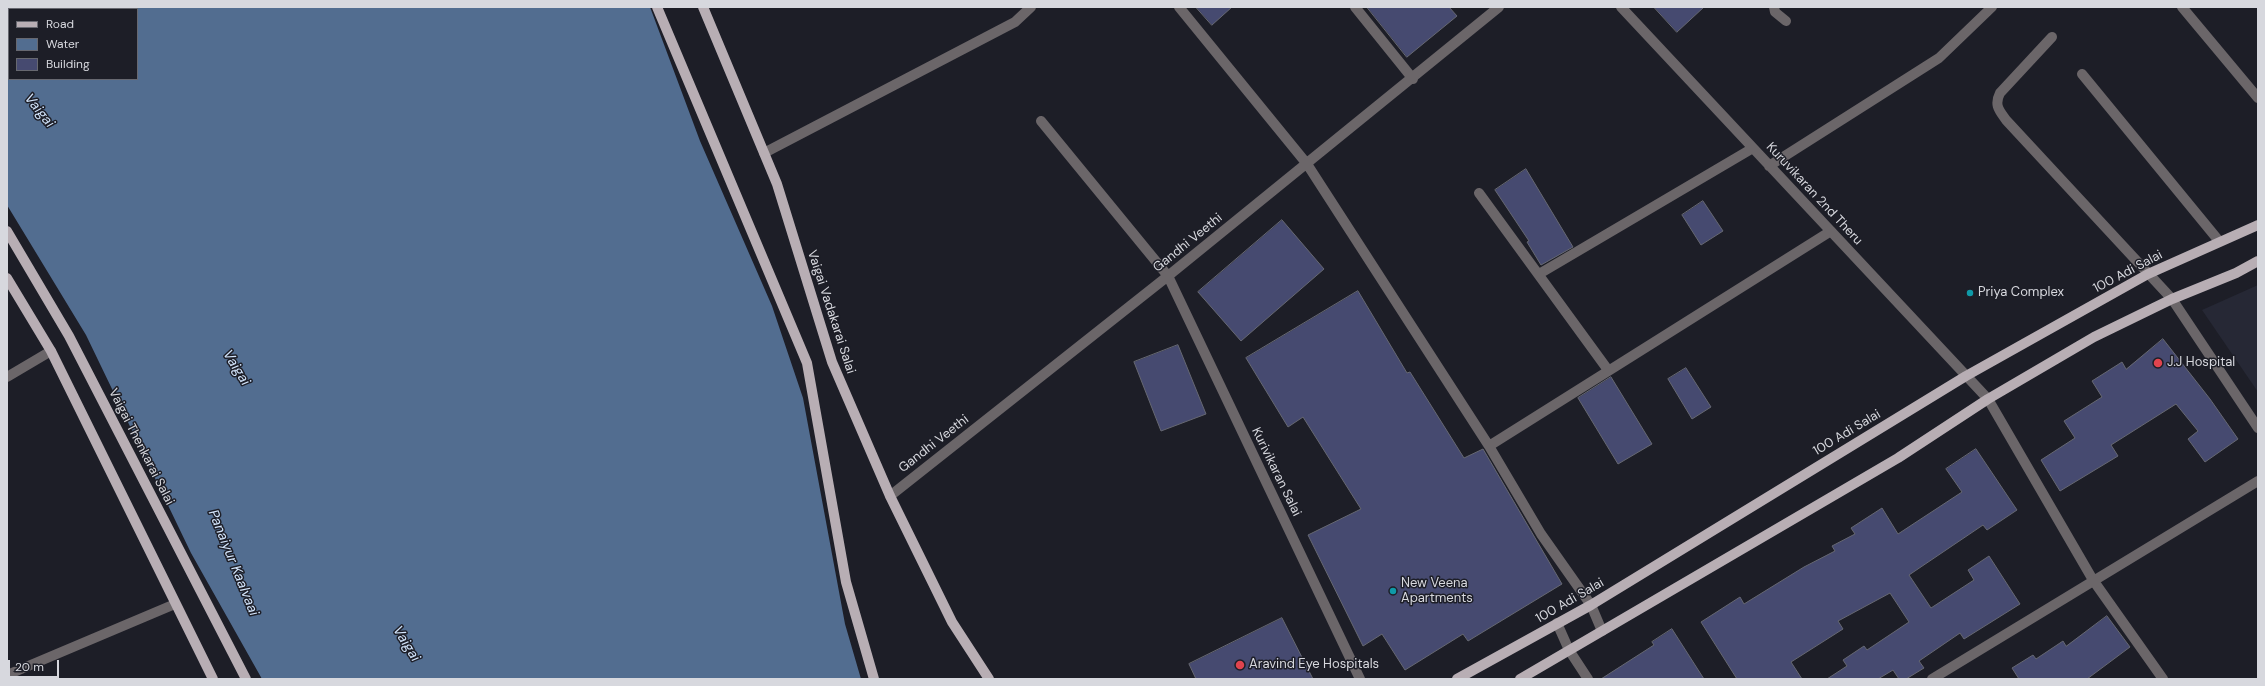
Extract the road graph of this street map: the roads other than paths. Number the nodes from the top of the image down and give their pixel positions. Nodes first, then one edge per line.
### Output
1 (657, 7) edge
2 (703, 7) edge
3 (1031, 7) edge
4 (1179, 7) edge
5 (1355, 7) edge
6 (1499, 7) edge
7 (1621, 7) edge
8 (1774, 7) edge
9 (1992, 7) edge
10 (2182, 7) edge
11 (1786, 21) dead end
12 (2052, 37) dead end
13 (2082, 74) dead end
14 (1412, 79) junction
15 (2258, 98) edge
16 (1041, 121) dead end
17 (1753, 148) junction
18 (764, 153) junction
19 (1307, 164) junction
20 (1770, 166) junction
21 (1479, 193) dead end
22 (2258, 225) edge
23 (7, 231) edge
24 (1831, 231) junction
25 (2219, 241) junction
26 (2258, 261) edge
27 (1539, 274) junction
28 (2148, 274) junction
29 (1168, 276) junction
30 (7, 278) edge
31 (2172, 299) junction
32 (51, 351) junction
33 (1608, 370) junction
34 (1966, 376) junction
35 (7, 377) edge
36 (1988, 399) junction
37 (2258, 428) edge
38 (1489, 446) junction
39 (2258, 481) edge
40 (890, 496) junction
41 (2092, 580) junction
42 (175, 604) junction
43 (1590, 605) junction
44 (1557, 623) junction
45 (1602, 631) junction
46 (1569, 650) junction
47 (7, 675) edge
48 (213, 679) edge
49 (246, 679) edge
50 (874, 679) edge
51 (990, 679) edge
52 (1360, 679) edge
53 (1457, 679) edge
54 (1520, 679) edge
55 (1588, 679) edge
56 (1932, 679) edge
57 (2163, 679) edge

1 - 50 main road
2 - 18 main road, Vaigai Vadakarai Salai
3 - 18 street
4 - 19 street
5 - 14 street
6 - 14 street, Gandhi Veethi
7 - 17 street, Kuruvikaran 2nd Theru
8 - 11 street
9 - 20 street
10 - 15 street
12 - 28 street
13 - 25 street
14 - 19 street, Gandhi Veethi
16 - 29 street, Kurivikaran Salai
17 - 20 street, Kuruvikaran 2nd Theru
17 - 27 street
18 - 40 main road, Vaigai Vadakarai Salai
19 - 29 street, Gandhi Veethi
19 - 38 street
20 - 24 street, Kuruvikaran 2nd Theru
21 - 27 street
22 - 25 main road, 100 Adi Salai
23 - 49 main road, Vaigai Thenkarai Salai
24 - 33 street
24 - 34 street, Kuruvikaran 2nd Theru
25 - 28 main road, 100 Adi Salai
26 - 31 main road
27 - 33 street
28 - 31 street
28 - 34 main road, 100 Adi Salai
29 - 40 street, Gandhi Veethi
29 - 52 street, Kurivikaran Salai
30 - 32 main road
31 - 36 main road
31 - 37 street
32 - 35 street
32 - 42 main road
33 - 38 street
34 - 36 street, Kuruvikaran 2nd Theru
34 - 43 main road, 100 Adi Salai
36 - 41 street, Kuruvikaran 2nd Theru
36 - 45 main road
38 - 43 street
39 - 41 street
40 - 51 main road, Vaigai Vadakarai Salai
41 - 56 street
41 - 57 street, Kuruvikaran 2nd Theru
42 - 47 street
42 - 48 main road
43 - 44 main road, 100 Adi Salai
43 - 45 street
44 - 46 street
44 - 53 main road, 100 Adi Salai
45 - 46 main road
46 - 54 main road
46 - 55 street

